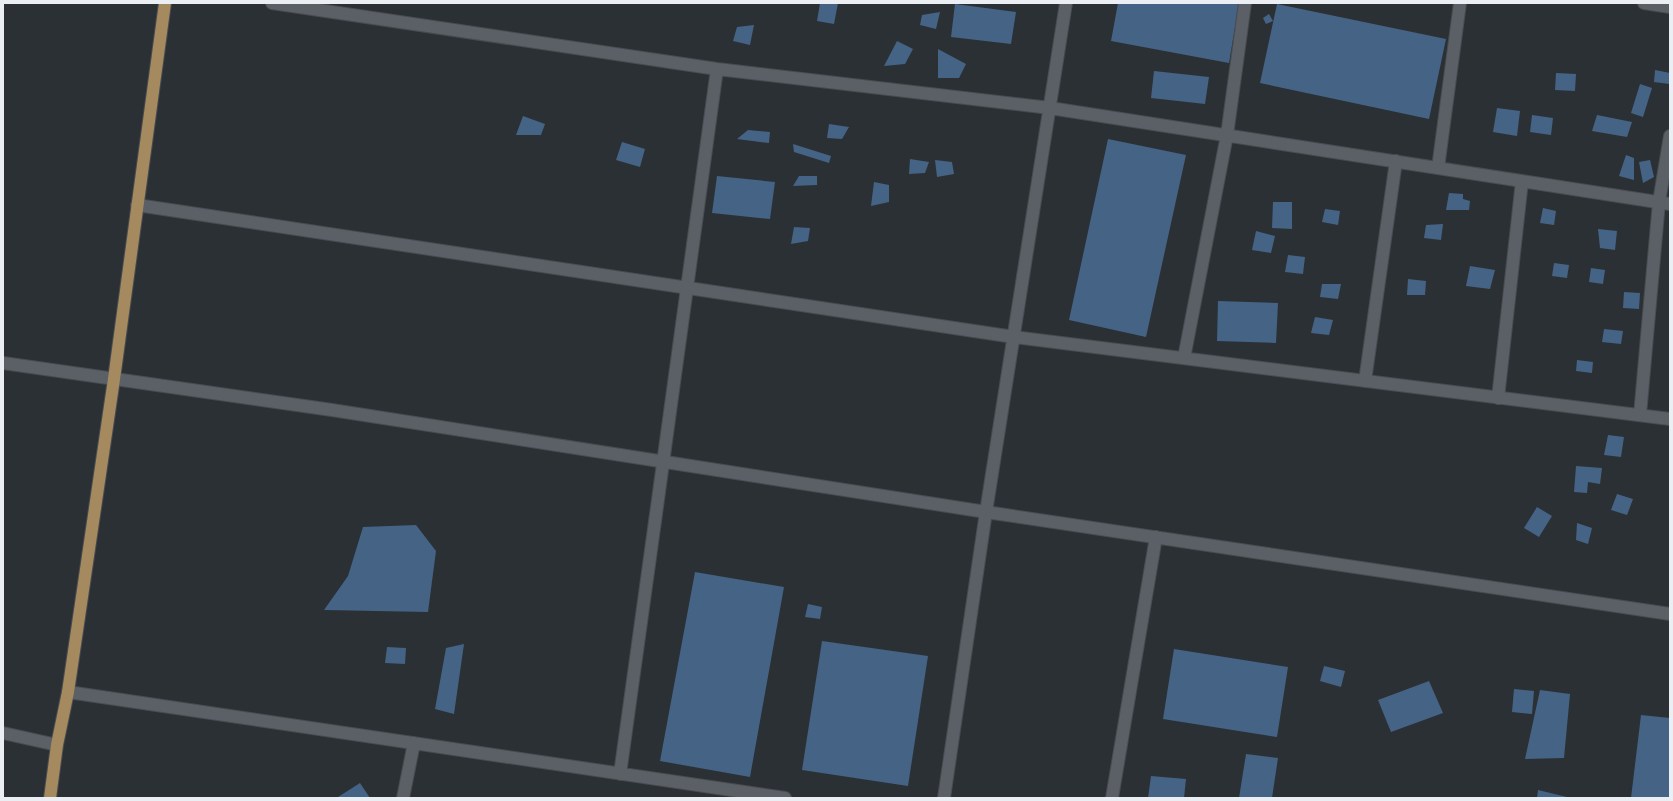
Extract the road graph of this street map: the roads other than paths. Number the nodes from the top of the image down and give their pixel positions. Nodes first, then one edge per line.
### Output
1 (165, 3) edge
2 (272, 3) edge
3 (1066, 3) edge
4 (1245, 3) edge
5 (1460, 3) edge
6 (1644, 3) edge
7 (1670, 7) edge
8 (717, 69) junction
9 (1050, 108) junction
10 (1227, 135) junction
11 (1670, 136) edge
12 (1396, 161) junction
13 (1438, 168) junction
14 (1522, 181) junction
15 (1664, 203) edge
16 (137, 205) junction
17 (688, 289) junction
18 (1014, 337) junction
19 (1184, 358) junction
20 (3, 363) edge
21 (114, 379) junction
22 (1365, 381) junction
23 (1498, 398) junction
24 (1640, 415) junction
25 (1670, 419) edge
26 (663, 460) junction
27 (986, 512) junction
28 (1156, 537) junction
29 (1670, 614) edge
30 (68, 692) junction
31 (3, 733) edge
32 (414, 743) junction
33 (57, 745) junction
34 (620, 774) junction
35 (50, 798) edge
36 (403, 798) edge
37 (785, 798) edge
38 (944, 798) edge
39 (1112, 798) edge

1 - 16 main road
2 - 8 street
3 - 9 street
4 - 10 street
5 - 13 street
6 - 7 street
8 - 9 street
8 - 17 street
9 - 10 street
9 - 18 street
10 - 12 street
10 - 19 street
11 - 15 street
12 - 13 street
12 - 22 street
13 - 14 street
14 - 15 street
14 - 23 street
15 - 24 street
16 - 17 street
16 - 21 main road
17 - 18 street
17 - 26 street
18 - 19 street
18 - 27 street
19 - 22 street
20 - 21 street
21 - 26 street
21 - 30 main road
22 - 23 street
23 - 24 street
24 - 25 street
26 - 27 street
26 - 34 street
27 - 28 street
27 - 38 street
28 - 29 street
28 - 39 street
30 - 32 street
30 - 33 main road
31 - 33 street
32 - 34 street
32 - 36 street
33 - 35 main road
34 - 37 street

